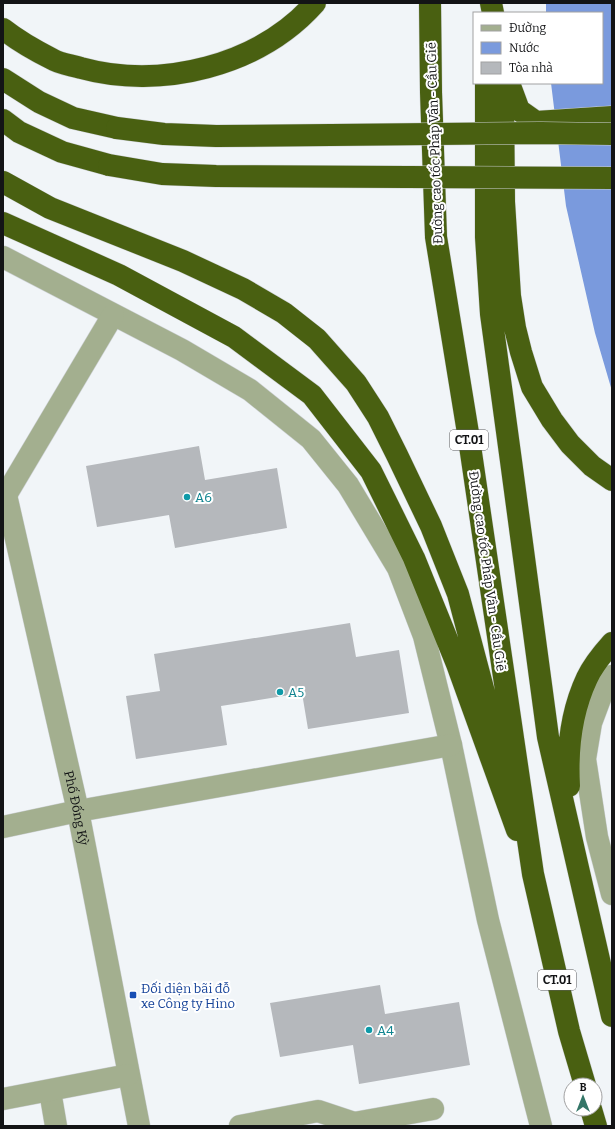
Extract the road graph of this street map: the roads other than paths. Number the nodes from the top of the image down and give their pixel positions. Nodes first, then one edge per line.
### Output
1 (315, 3) edge
2 (430, 3) edge
3 (3, 28) edge
4 (3, 79) edge
5 (486, 84) edge
6 (501, 84) edge
7 (509, 84) edge
8 (612, 117) edge
9 (3, 120) edge
10 (612, 134) edge
11 (612, 178) edge
12 (3, 182) edge
13 (3, 223) edge
14 (3, 257) edge
15 (113, 315) junction
16 (612, 480) edge
17 (4, 495) edge
18 (612, 643) edge
19 (612, 676) edge
20 (451, 745) junction
21 (78, 811) junction
22 (3, 827) edge
23 (574, 853) junction
24 (533, 874) junction
25 (612, 894) edge
26 (612, 1016) edge
27 (128, 1075) junction
28 (583, 1077) edge
29 (50, 1091) junction
30 (3, 1099) edge
31 (433, 1109) dead end
32 (354, 1124) edge
33 (56, 1126) edge
34 (139, 1126) edge
35 (240, 1126) edge
36 (541, 1126) edge

1 - 3 highway
2 - 24 highway, Đường cao tốc Pháp Vân - Cầu Giẽ / CT.01
4 - 10 highway, bridge
5 - 23 highway, CT.01
6 - 16 highway
7 - 8 highway
9 - 11 highway, bridge
12 - 24 highway
13 - 24 highway
14 - 15 street
15 - 17 street
15 - 20 street
17 - 21 street, Phố Đống Kỳ
18 - 23 highway
19 - 25 street
20 - 21 street
20 - 36 street
21 - 22 street
21 - 27 street, Phố Đống Kỳ
23 - 26 highway, CT.01
24 - 28 highway, Đường cao tốc Pháp Vân - Cầu Giẽ / CT.01
27 - 29 street
27 - 34 street, Phố Đống Kỳ
29 - 30 street
29 - 33 street
31 - 32 street
32 - 35 street

